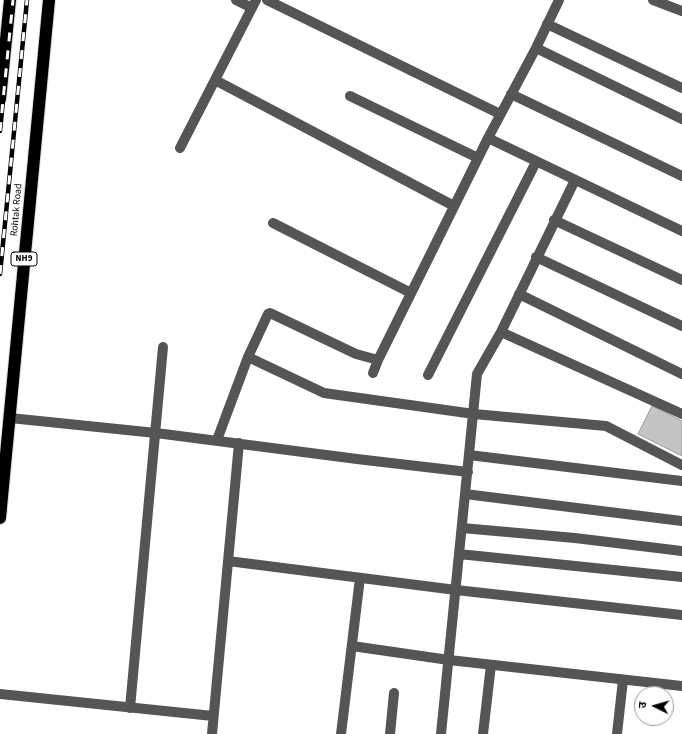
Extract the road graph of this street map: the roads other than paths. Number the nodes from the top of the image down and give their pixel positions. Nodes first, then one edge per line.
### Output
1 (10, 0) edge
2 (49, 0) edge
3 (236, 0) edge
4 (267, 0) edge
5 (559, 0) edge
6 (653, 0) edge
7 (254, 4) edge
8 (682, 12) edge
9 (547, 24) junction
10 (536, 48) junction
11 (215, 80) junction
12 (682, 88) edge
13 (511, 94) junction
14 (350, 96) dead end
15 (0, 99) edge
16 (500, 114) junction
17 (682, 119) edge
18 (488, 138) junction
19 (180, 148) dead end
20 (478, 158) junction
21 (536, 162) junction
22 (682, 176) edge
23 (575, 180) junction
24 (454, 206) junction
25 (554, 220) junction
26 (273, 223) dead end
27 (682, 231) edge
28 (536, 257) junction
29 (682, 280) edge
30 (411, 293) junction
31 (518, 294) junction
32 (682, 326) edge
33 (501, 332) junction
34 (163, 348) dead end
35 (248, 357) junction
36 (378, 360) junction
37 (373, 373) dead end
38 (682, 374) edge
39 (428, 375) dead end
40 (474, 414) junction
41 (682, 414) edge
42 (10, 418) junction
43 (156, 433) junction
44 (217, 440) junction
45 (239, 443) junction
46 (469, 455) junction
47 (682, 465) edge
48 (468, 472) junction
49 (682, 481) edge
50 (465, 494) junction
51 (0, 518) edge
52 (682, 522) edge
53 (462, 528) junction
54 (682, 551) edge
55 (459, 554) junction
56 (228, 561) junction
57 (682, 577) edge
58 (360, 578) junction
59 (456, 590) junction
60 (682, 615) edge
61 (352, 646) junction
62 (449, 660) junction
63 (491, 665) junction
64 (623, 680) junction
65 (682, 686) edge
66 (0, 694) edge
67 (394, 694) dead end
68 (130, 708) junction
69 (213, 716) junction
70 (212, 734) edge
71 (341, 734) edge
72 (390, 734) edge
73 (441, 734) edge
74 (483, 734) edge
75 (617, 734) edge

1 - 15 highway
2 - 42 highway, Rohtak Road / NH9
3 - 7 street
4 - 16 street
5 - 9 street
6 - 8 street
7 - 11 street
9 - 10 street
9 - 12 street
10 - 13 street
10 - 17 street
11 - 19 street
11 - 24 street
13 - 16 street
13 - 22 street
14 - 20 street
16 - 18 street
18 - 20 street
18 - 21 street
20 - 24 street
21 - 23 street
21 - 39 street
23 - 25 street
23 - 27 street
24 - 30 street
25 - 28 street
25 - 29 street
26 - 30 street
28 - 31 street
28 - 32 street
30 - 36 street
31 - 33 street
31 - 38 street
33 - 40 street
33 - 41 street
34 - 43 street
35 - 36 street
35 - 40 street
35 - 44 street
36 - 37 street
40 - 46 street
40 - 47 street
42 - 43 street
42 - 51 highway, Rohtak Road / NH9
43 - 44 street
43 - 68 street
44 - 45 street
45 - 48 street
45 - 56 street
46 - 48 street
46 - 49 street
48 - 50 street
50 - 52 street
50 - 53 street
53 - 54 street
53 - 55 street
55 - 57 street
55 - 59 street
56 - 58 street
56 - 69 street
58 - 59 street
58 - 61 street
59 - 60 street
59 - 62 street
61 - 62 street
61 - 71 street
62 - 63 street
62 - 73 street
63 - 64 street
63 - 74 street
64 - 65 street
64 - 75 street
66 - 68 street
67 - 72 street
68 - 69 street
69 - 70 street

